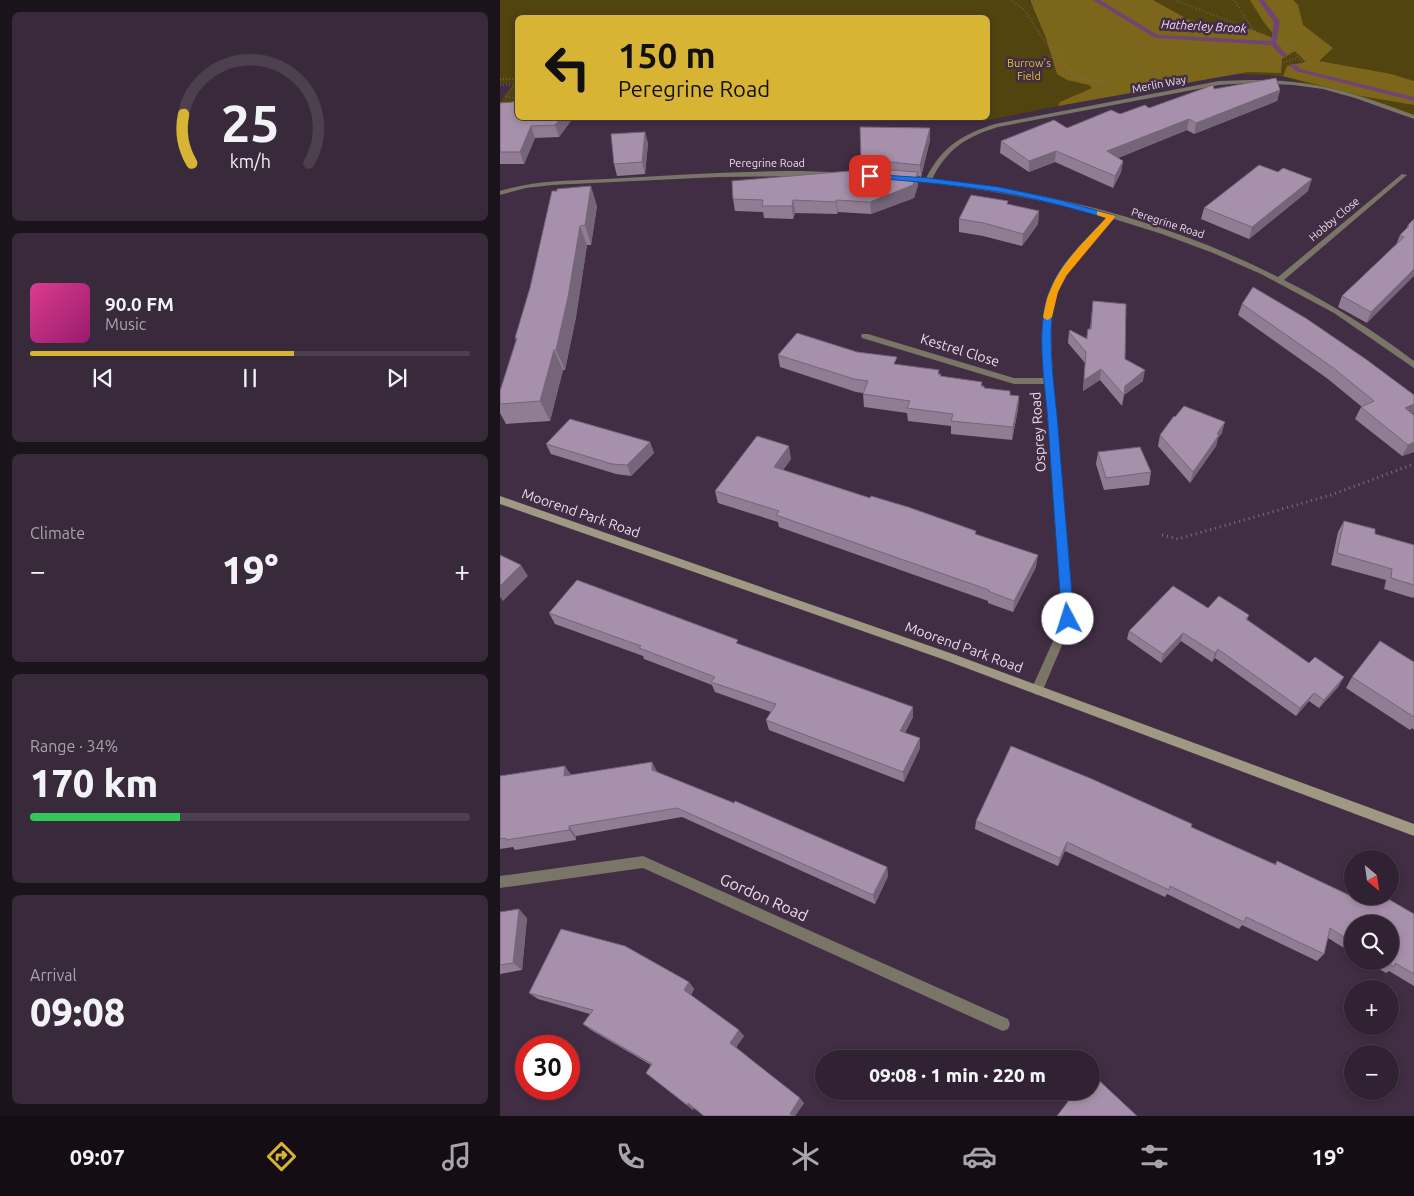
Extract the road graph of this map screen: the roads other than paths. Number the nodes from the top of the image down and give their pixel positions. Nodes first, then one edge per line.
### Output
1 (1414, 117) edge
2 (842, 175) edge
3 (1404, 175) dead end
4 (899, 178) edge
5 (928, 180) junction
6 (500, 193) edge
7 (1112, 216) junction
8 (1279, 280) junction
9 (865, 336) dead end
10 (1414, 365) edge
11 (1049, 381) junction
12 (500, 500) edge
13 (1037, 690) junction
14 (1414, 830) edge
15 (500, 882) edge
16 (1003, 1024) dead end

1 - 5 street, Merlin Way
2 - 6 street, Peregrine Road
3 - 8 street, Hobby Close
4 - 5 street, Peregrine Road
5 - 7 street, Peregrine Road
7 - 8 street, Peregrine Road
7 - 11 street, Osprey Road
8 - 10 street, Peregrine Road
9 - 11 street, Kestrel Close
11 - 13 street, Osprey Road
12 - 13 street, Moorend Park Road
13 - 14 street, Moorend Park Road
15 - 16 street, Gordon Road

